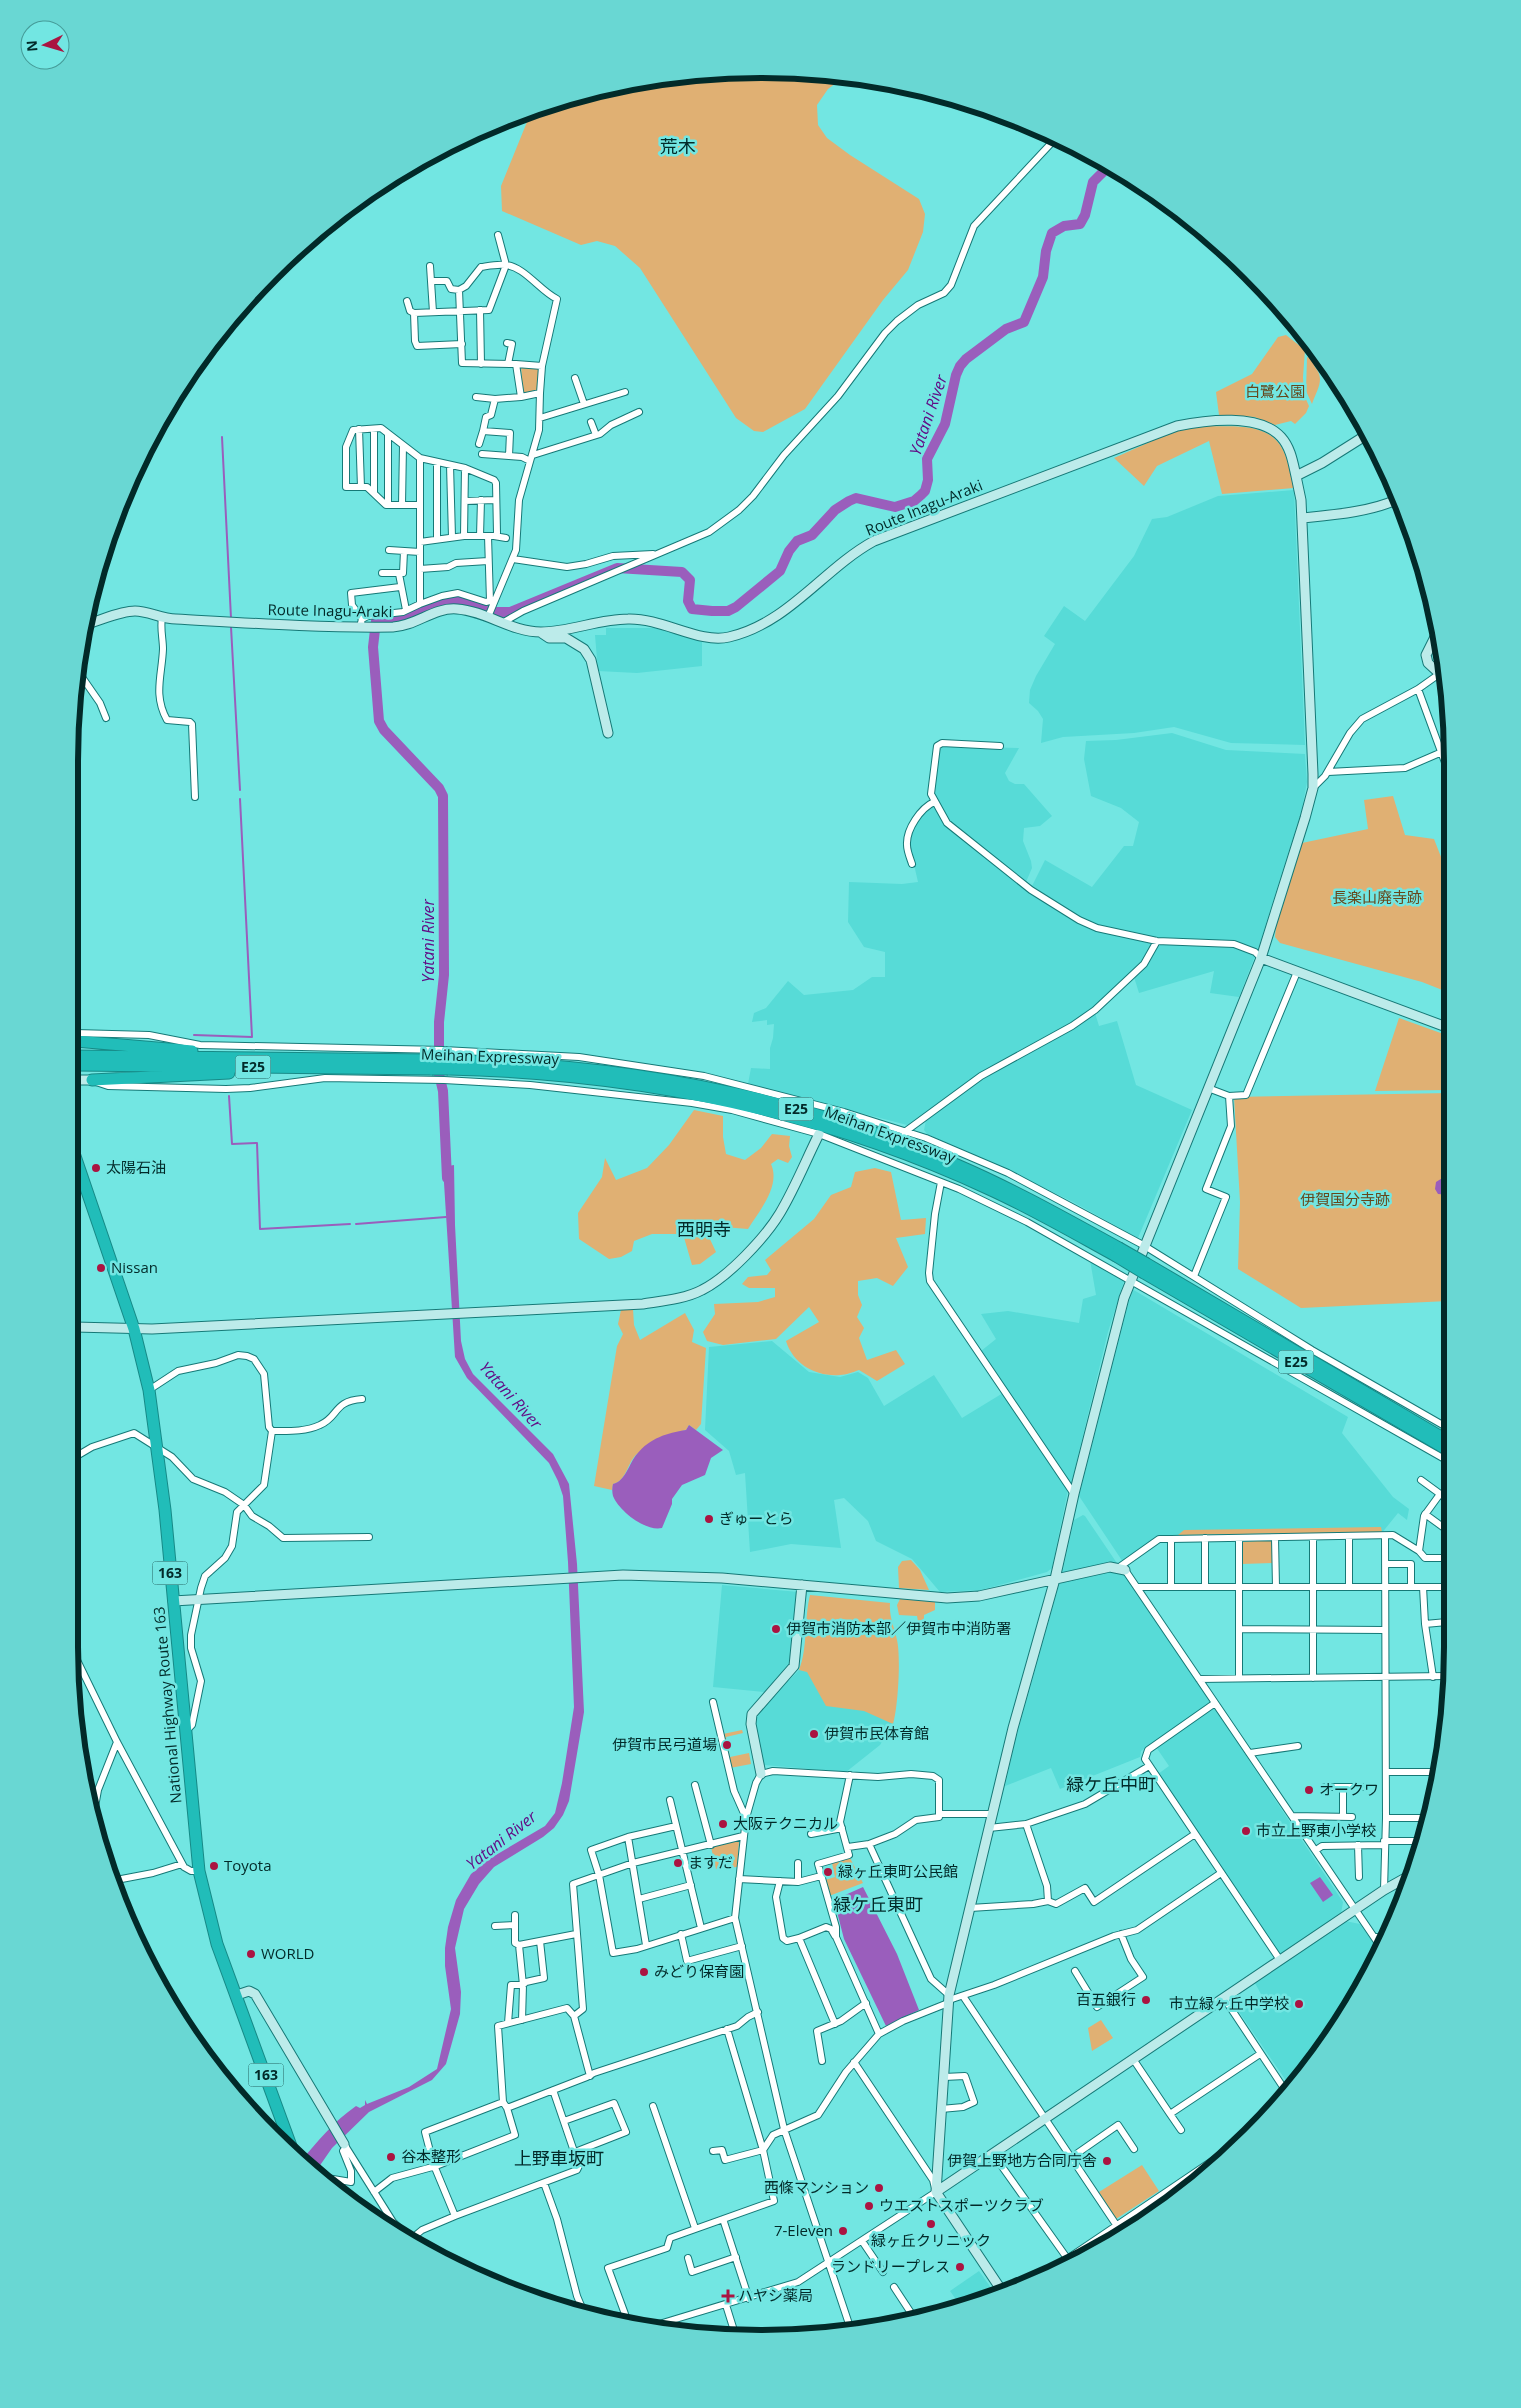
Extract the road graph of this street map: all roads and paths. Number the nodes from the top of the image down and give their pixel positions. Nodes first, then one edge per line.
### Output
1 (1051, 142) edge
2 (498, 235) dead end
3 (506, 265) junction
4 (430, 266) dead end
5 (431, 281) junction
6 (459, 290) junction
7 (407, 300) dead end
8 (480, 310) junction
9 (460, 311) junction
10 (433, 312) junction
11 (414, 313) junction
12 (507, 343) dead end
13 (462, 344) junction
14 (481, 364) junction
15 (508, 364) junction
16 (516, 364) junction
17 (542, 366) junction
18 (575, 378) dead end
19 (625, 392) dead end
20 (540, 393) junction
21 (476, 397) dead end
22 (521, 397) junction
23 (495, 399) junction
24 (584, 404) junction
25 (639, 412) dead end
26 (540, 418) junction
27 (591, 422) dead end
28 (374, 429) junction
29 (359, 430) junction
30 (483, 431) junction
31 (388, 434) junction
32 (596, 436) junction
33 (1362, 438) edge
34 (479, 444) dead end
35 (403, 445) junction
36 (482, 454) dead end
37 (509, 456) junction
38 (420, 458) junction
39 (532, 458) junction
40 (437, 462) junction
41 (450, 465) junction
42 (465, 468) junction
43 (1296, 476) junction
44 (360, 487) junction
45 (374, 492) junction
46 (481, 500) junction
47 (495, 500) junction
48 (465, 501) junction
49 (1393, 502) edge
50 (388, 504) junction
51 (402, 505) junction
52 (419, 505) junction
53 (1302, 518) junction
54 (464, 536) junction
55 (480, 536) junction
56 (491, 536) junction
57 (452, 537) junction
58 (506, 538) dead end
59 (437, 539) junction
60 (420, 542) junction
61 (389, 550) dead end
62 (404, 551) junction
63 (420, 552) junction
64 (656, 554) junction
65 (513, 559) junction
66 (488, 562) junction
67 (420, 569) junction
68 (382, 573) dead end
69 (399, 574) junction
70 (400, 587) junction
71 (420, 604) junction
72 (491, 608) junction
73 (406, 610) junction
74 (162, 618) junction
75 (92, 623) edge
76 (361, 623) junction
77 (502, 623) junction
78 (540, 632) junction
79 (1433, 641) edge
80 (1438, 670) edge
81 (1438, 676) edge
82 (82, 677) edge
83 (1418, 690) junction
84 (106, 718) dead end
85 (608, 733) dead end
86 (1000, 746) dead end
87 (1442, 752) junction
88 (1444, 757) edge
89 (1328, 772) junction
90 (1313, 788) junction
91 (195, 797) dead end
92 (934, 802) junction
93 (912, 864) dead end
94 (1157, 940) junction
95 (1261, 958) junction
96 (1297, 972) junction
97 (1444, 1026) edge
98 (78, 1034) edge
99 (78, 1041) edge
100 (78, 1056) edge
101 (326, 1059) junction
102 (440, 1063) junction
103 (78, 1064) edge
104 (303, 1068) junction
105 (78, 1080) edge
106 (92, 1080) junction
107 (1208, 1088) junction
108 (1229, 1096) junction
109 (819, 1134) junction
110 (905, 1134) junction
111 (78, 1165) edge
112 (941, 1182) junction
113 (1143, 1245) junction
114 (1146, 1269) junction
115 (1194, 1276) junction
116 (1130, 1281) junction
117 (78, 1327) edge
118 (134, 1329) junction
119 (149, 1390) junction
120 (362, 1399) dead end
121 (1444, 1426) edge
122 (272, 1431) junction
123 (1444, 1439) edge
124 (158, 1447) junction
125 (1444, 1448) edge
126 (78, 1456) edge
127 (1444, 1459) edge
128 (1421, 1480) dead end
129 (1074, 1494) junction
130 (1440, 1494) junction
131 (1444, 1497) edge
132 (244, 1505) junction
133 (1425, 1514) junction
134 (1444, 1528) edge
135 (369, 1537) dead end
136 (1313, 1537) junction
137 (1349, 1537) junction
138 (1385, 1537) junction
139 (1205, 1538) junction
140 (1239, 1538) junction
141 (1275, 1538) junction
142 (1171, 1539) junction
143 (1419, 1551) junction
144 (1444, 1558) edge
145 (1385, 1564) junction
146 (1122, 1569) junction
147 (1054, 1579) junction
148 (802, 1585) junction
149 (1138, 1587) junction
150 (1171, 1587) junction
151 (1205, 1587) junction
152 (1239, 1587) junction
153 (1276, 1587) junction
154 (1313, 1587) junction
155 (1349, 1587) junction
156 (1384, 1587) junction
157 (1411, 1587) junction
158 (1423, 1587) junction
159 (1444, 1587) edge
160 (198, 1599) junction
161 (173, 1601) junction
162 (1444, 1622) edge
163 (1425, 1624) junction
164 (1239, 1629) junction
165 (1313, 1630) junction
166 (1384, 1630) junction
167 (78, 1663) edge
168 (1443, 1677) edge
169 (1239, 1678) junction
170 (1313, 1678) junction
171 (1385, 1678) junction
172 (1433, 1678) junction
173 (1200, 1679) junction
174 (713, 1702) dead end
175 (1215, 1703) junction
176 (185, 1731) junction
177 (117, 1742) junction
178 (1298, 1746) dead end
179 (1250, 1753) junction
180 (1149, 1766) junction
181 (1386, 1772) junction
182 (1432, 1772) edge
183 (762, 1774) junction
184 (850, 1776) junction
185 (695, 1785) dead end
186 (1325, 1787) dead end
187 (1343, 1787) junction
188 (1362, 1787) dead end
189 (670, 1800) dead end
190 (96, 1802) edge
191 (939, 1814) junction
192 (992, 1814) junction
193 (1292, 1816) junction
194 (1343, 1817) junction
195 (746, 1818) junction
196 (1352, 1818) dead end
197 (1386, 1818) junction
198 (1421, 1818) edge
199 (1026, 1824) junction
200 (676, 1826) junction
201 (842, 1828) junction
202 (989, 1828) junction
203 (811, 1834) dead end
204 (1195, 1834) junction
205 (743, 1836) junction
206 (628, 1837) junction
207 (1415, 1841) edge
208 (1384, 1843) junction
209 (869, 1844) junction
210 (710, 1845) junction
211 (1358, 1845) junction
212 (848, 1847) junction
213 (1316, 1850) junction
214 (683, 1852) junction
215 (633, 1863) junction
216 (798, 1863) dead end
217 (182, 1864) junction
218 (199, 1870) junction
219 (1221, 1873) junction
220 (599, 1875) junction
221 (821, 1876) junction
222 (1359, 1877) dead end
223 (739, 1879) junction
224 (118, 1880) edge
225 (1402, 1880) edge
226 (780, 1881) junction
227 (798, 1882) junction
228 (691, 1885) junction
229 (1384, 1890) junction
230 (639, 1898) junction
231 (1048, 1901) junction
232 (970, 1908) junction
233 (1355, 1910) junction
234 (515, 1915) dead end
235 (735, 1918) junction
236 (514, 1925) junction
237 (495, 1926) dead end
238 (701, 1928) junction
239 (576, 1934) junction
240 (681, 1934) junction
241 (1121, 1934) junction
242 (836, 1937) junction
243 (799, 1938) junction
244 (1374, 1938) junction
245 (1379, 1938) edge
246 (540, 1940) junction
247 (1377, 1942) edge
248 (519, 1945) junction
249 (646, 1945) junction
250 (742, 1946) junction
251 (1280, 1960) junction
252 (1075, 1971) dead end
253 (523, 1986) junction
254 (237, 1995) junction
255 (963, 1996) junction
256 (1224, 1998) junction
257 (949, 1999) junction
258 (866, 2003) junction
259 (758, 2012) junction
260 (574, 2016) junction
261 (522, 2020) junction
262 (508, 2023) junction
263 (835, 2024) junction
264 (727, 2030) junction
265 (879, 2034) junction
266 (1260, 2054) junction
267 (1133, 2059) junction
268 (822, 2062) dead end
269 (854, 2062) junction
270 (590, 2076) junction
271 (944, 2077) junction
272 (1283, 2087) edge
273 (553, 2090) junction
274 (503, 2102) junction
275 (653, 2106) dead end
276 (507, 2108) junction
277 (941, 2108) junction
278 (1170, 2114) junction
279 (1045, 2118) junction
280 (564, 2121) junction
281 (784, 2129) junction
282 (1181, 2130) dead end
283 (286, 2131) junction
284 (282, 2133) edge
285 (289, 2141) edge
286 (345, 2146) junction
287 (1134, 2149) dead end
288 (763, 2150) junction
289 (713, 2151) dead end
290 (575, 2152) junction
291 (993, 2154) junction
292 (1072, 2157) junction
293 (1208, 2163) edge
294 (436, 2166) junction
295 (1204, 2166) joint
296 (332, 2179) edge
297 (544, 2183) junction
298 (374, 2192) junction
299 (936, 2192) junction
300 (455, 2216) junction
301 (723, 2219) junction
302 (395, 2224) edge
303 (1116, 2225) junction
304 (696, 2228) junction
305 (1119, 2228) edge
306 (417, 2237) edge
307 (862, 2241) junction
308 (736, 2257) junction
309 (1068, 2257) edge
310 (688, 2258) dead end
311 (1067, 2258) edge
312 (828, 2263) junction
313 (882, 2272) dead end
314 (894, 2287) dead end
315 (999, 2287) edge
316 (749, 2299) junction
317 (726, 2305) junction
318 (581, 2306) edge
319 (911, 2313) edge
320 (622, 2316) edge
321 (667, 2324) edge
322 (849, 2325) edge
323 (734, 2329) edge

1 - 64 street
2 - 3 street
3 - 6 street
3 - 8 street
3 - 17 street
4 - 5 street
5 - 6 street
5 - 10 street
6 - 9 street
7 - 11 street
8 - 9 street
8 - 14 street
9 - 10 street
9 - 13 street
10 - 11 street
11 - 13 street
12 - 15 street
13 - 14 street
14 - 15 street
15 - 16 street
16 - 17 street
16 - 22 street
17 - 20 street
18 - 24 street
19 - 24 street
20 - 22 street
20 - 26 street
21 - 23 street
22 - 23 street
23 - 30 street
24 - 26 street
25 - 32 street
26 - 39 street
27 - 32 street
28 - 29 street
28 - 31 street
28 - 45 street
29 - 44 street
29 - 44 street
30 - 34 street
30 - 37 street
31 - 35 street
31 - 50 street
32 - 39 street
33 - 43 street
35 - 38 street
35 - 51 street
36 - 37 street
37 - 39 street
38 - 40 street
38 - 52 street
39 - 65 street
40 - 41 street
40 - 59 street
41 - 42 street
41 - 57 street
42 - 47 street
42 - 48 street
43 - 53 street, Route Inagu-Araki
43 - 78 street, Route Inagu-Araki
44 - 45 street
45 - 50 street
46 - 47 street
46 - 48 street
46 - 55 street
47 - 56 street
48 - 54 street
49 - 53 street
50 - 51 street
51 - 52 street
52 - 60 street
53 - 90 street, Route Inagu-Araki
54 - 55 street
54 - 57 street
55 - 56 street
56 - 58 street
56 - 66 street
57 - 59 street
59 - 60 street
60 - 63 street
61 - 62 street
62 - 63 street
62 - 69 street
63 - 67 street
64 - 65 street
64 - 77 street
65 - 72 street
66 - 67 street
66 - 72 street
67 - 71 street
68 - 69 street
69 - 70 street
70 - 73 street
70 - 76 street
71 - 72 street
71 - 73 street
72 - 76 street, Route Inagu-Araki
72 - 77 street, Route Inagu-Araki
73 - 76 street
74 - 75 street, Route Inagu-Araki
74 - 76 street, Route Inagu-Araki
74 - 91 street
77 - 78 street, Route Inagu-Araki
78 - 85 street
79 - 80 street
81 - 83 street
82 - 84 street
83 - 87 street
83 - 89 street
86 - 92 street
87 - 88 street
87 - 89 street
89 - 90 street
90 - 95 street, Route Inagu-Araki
92 - 93 street
92 - 94 street
94 - 95 street
94 - 110 street
95 - 96 street
95 - 107 street, Route Inagu-Araki
96 - 97 street
96 - 108 street
98 - 102 street
99 - 101 highway
100 - 101 highway, Meihan Expressway / E25
101 - 102 highway, Meihan Expressway / E25
102 - 104 highway, Meihan Expressway / E25
102 - 106 street
102 - 109 street
102 - 110 street
102 - 114 highway, Meihan Expressway / E25, bridge
103 - 104 highway, Meihan Expressway / E25
104 - 106 highway
105 - 106 street
107 - 108 street
107 - 113 street, Route Inagu-Araki
108 - 115 street
109 - 112 street
109 - 118 street
110 - 113 street
111 - 118 highway, National Highway Route 163 / 163
112 - 116 street
112 - 129 street
113 - 115 street
113 - 116 street, Route Inagu-Araki
114 - 123 highway, Meihan Expressway / E25
114 - 125 highway, Meihan Expressway / E25
115 - 121 street
116 - 127 street
116 - 129 street, Route Inagu-Araki
117 - 118 street
118 - 119 highway, National Highway Route 163 / 163
119 - 122 street
119 - 124 highway, National Highway Route 163 / 163
120 - 122 street
122 - 132 street
124 - 126 street
124 - 132 street
124 - 161 highway, National Highway Route 163 / 163
128 - 130 street
129 - 147 street, Route Inagu-Araki
130 - 131 street
130 - 133 street
132 - 135 street
132 - 160 street
133 - 134 street
133 - 143 street
136 - 137 street
136 - 141 street
136 - 154 street
137 - 138 street
137 - 155 street
138 - 143 street
138 - 145 street
139 - 140 street
139 - 142 street
139 - 151 street
140 - 141 street
140 - 152 street
141 - 153 street
142 - 146 street
142 - 150 street
143 - 144 street
145 - 156 street
145 - 157 street
146 - 147 street
146 - 149 street
147 - 148 street
147 - 192 street, Route Inagu-Araki
148 - 160 street
148 - 183 street
149 - 150 street
149 - 173 street
150 - 151 street
151 - 152 street
152 - 153 street
152 - 164 street
153 - 154 street
154 - 155 street
154 - 165 street
155 - 156 street
156 - 157 street
156 - 166 street
157 - 158 street
158 - 159 street
158 - 163 street
160 - 161 street
160 - 176 street
161 - 176 highway, National Highway Route 163 / 163
162 - 163 street
163 - 172 street
164 - 165 street
164 - 169 street
165 - 166 street
165 - 170 street
166 - 171 street
167 - 177 street
168 - 172 street
169 - 170 street
169 - 173 street
170 - 171 street
171 - 172 street
171 - 181 street
173 - 175 street
174 - 195 street
175 - 179 street
175 - 180 street
176 - 218 highway, National Highway Route 163 / 163
177 - 190 street
177 - 217 street
178 - 179 street
179 - 193 street
180 - 199 street
180 - 204 street
181 - 182 street
181 - 197 street
183 - 184 street
183 - 195 street
184 - 191 street
184 - 201 street
185 - 210 street
186 - 187 street
187 - 188 street
187 - 194 street
189 - 200 street
191 - 192 street
191 - 209 street
192 - 202 street, Route Inagu-Araki
193 - 194 street
193 - 213 street
194 - 196 street
195 - 205 street
197 - 198 street
197 - 208 street
199 - 202 street
199 - 231 street
200 - 206 street
200 - 214 street
201 - 203 street
201 - 212 street
202 - 232 street, Route Inagu-Araki
204 - 219 street
204 - 231 street
205 - 210 street
205 - 223 street
206 - 215 street
206 - 220 street
207 - 208 street
208 - 211 street
208 - 229 street
209 - 212 street
209 - 257 street
210 - 214 street
211 - 213 street
211 - 222 street
212 - 221 street
213 - 233 street
214 - 215 street
214 - 228 street
215 - 220 street
215 - 230 street
216 - 227 street
217 - 218 street
217 - 224 street
218 - 254 highway, National Highway Route 163 / 163
219 - 241 street
219 - 251 street
220 - 239 street
220 - 249 street
221 - 227 street
221 - 242 street
223 - 226 street
223 - 235 street
225 - 229 street
226 - 227 street
226 - 243 street
228 - 230 street
228 - 238 street
229 - 233 street
230 - 249 street
231 - 232 street
232 - 257 street, Route Inagu-Araki
233 - 244 street
233 - 251 street
234 - 236 street
235 - 238 street
235 - 250 street
236 - 237 street
236 - 248 street
238 - 240 street
239 - 246 street
239 - 260 street
240 - 249 street
240 - 250 street
241 - 252 street
241 - 255 street
242 - 243 street
242 - 258 street
243 - 263 street
244 - 245 street
244 - 247 street
246 - 248 street
246 - 253 street
248 - 253 street
250 - 259 street
251 - 256 street
253 - 261 street
253 - 262 street
254 - 283 highway, National Highway Route 163 / 163
254 - 286 street
255 - 257 street
255 - 279 street
256 - 266 street
256 - 267 street
257 - 265 street
257 - 271 street, Route Inagu-Araki
258 - 263 street
258 - 265 street
259 - 264 street
259 - 281 street
260 - 261 street
260 - 270 street
261 - 262 street
262 - 274 street
263 - 268 street
264 - 270 street
264 - 288 street
265 - 269 street
266 - 272 street
266 - 278 street
267 - 278 street
267 - 279 street
269 - 281 street
269 - 299 street
270 - 273 street
271 - 277 street, Route Inagu-Araki
271 - 277 street
273 - 276 street
273 - 280 street
274 - 276 street
274 - 294 street
275 - 304 street
276 - 294 street
277 - 299 street, Route Inagu-Araki
278 - 282 street
279 - 291 street
279 - 292 street
280 - 290 street
280 - 290 street
281 - 288 street
281 - 312 street
283 - 284 street
283 - 285 highway, National Highway Route 163 / 163
286 - 296 street
286 - 298 street
287 - 292 street
288 - 289 street
288 - 301 street
290 - 297 street
291 - 299 street
291 - 311 street
292 - 303 street
293 - 295 street
294 - 298 street
294 - 300 street
295 - 303 street
297 - 300 street
297 - 318 street
298 - 302 street
299 - 307 street
299 - 315 street
300 - 306 street
301 - 304 street
301 - 308 street
303 - 305 street
303 - 309 street
304 - 320 street
307 - 312 street
307 - 313 street
308 - 310 street
308 - 316 street
312 - 316 street
312 - 322 street
314 - 319 street
316 - 317 street
317 - 321 street
317 - 323 street

